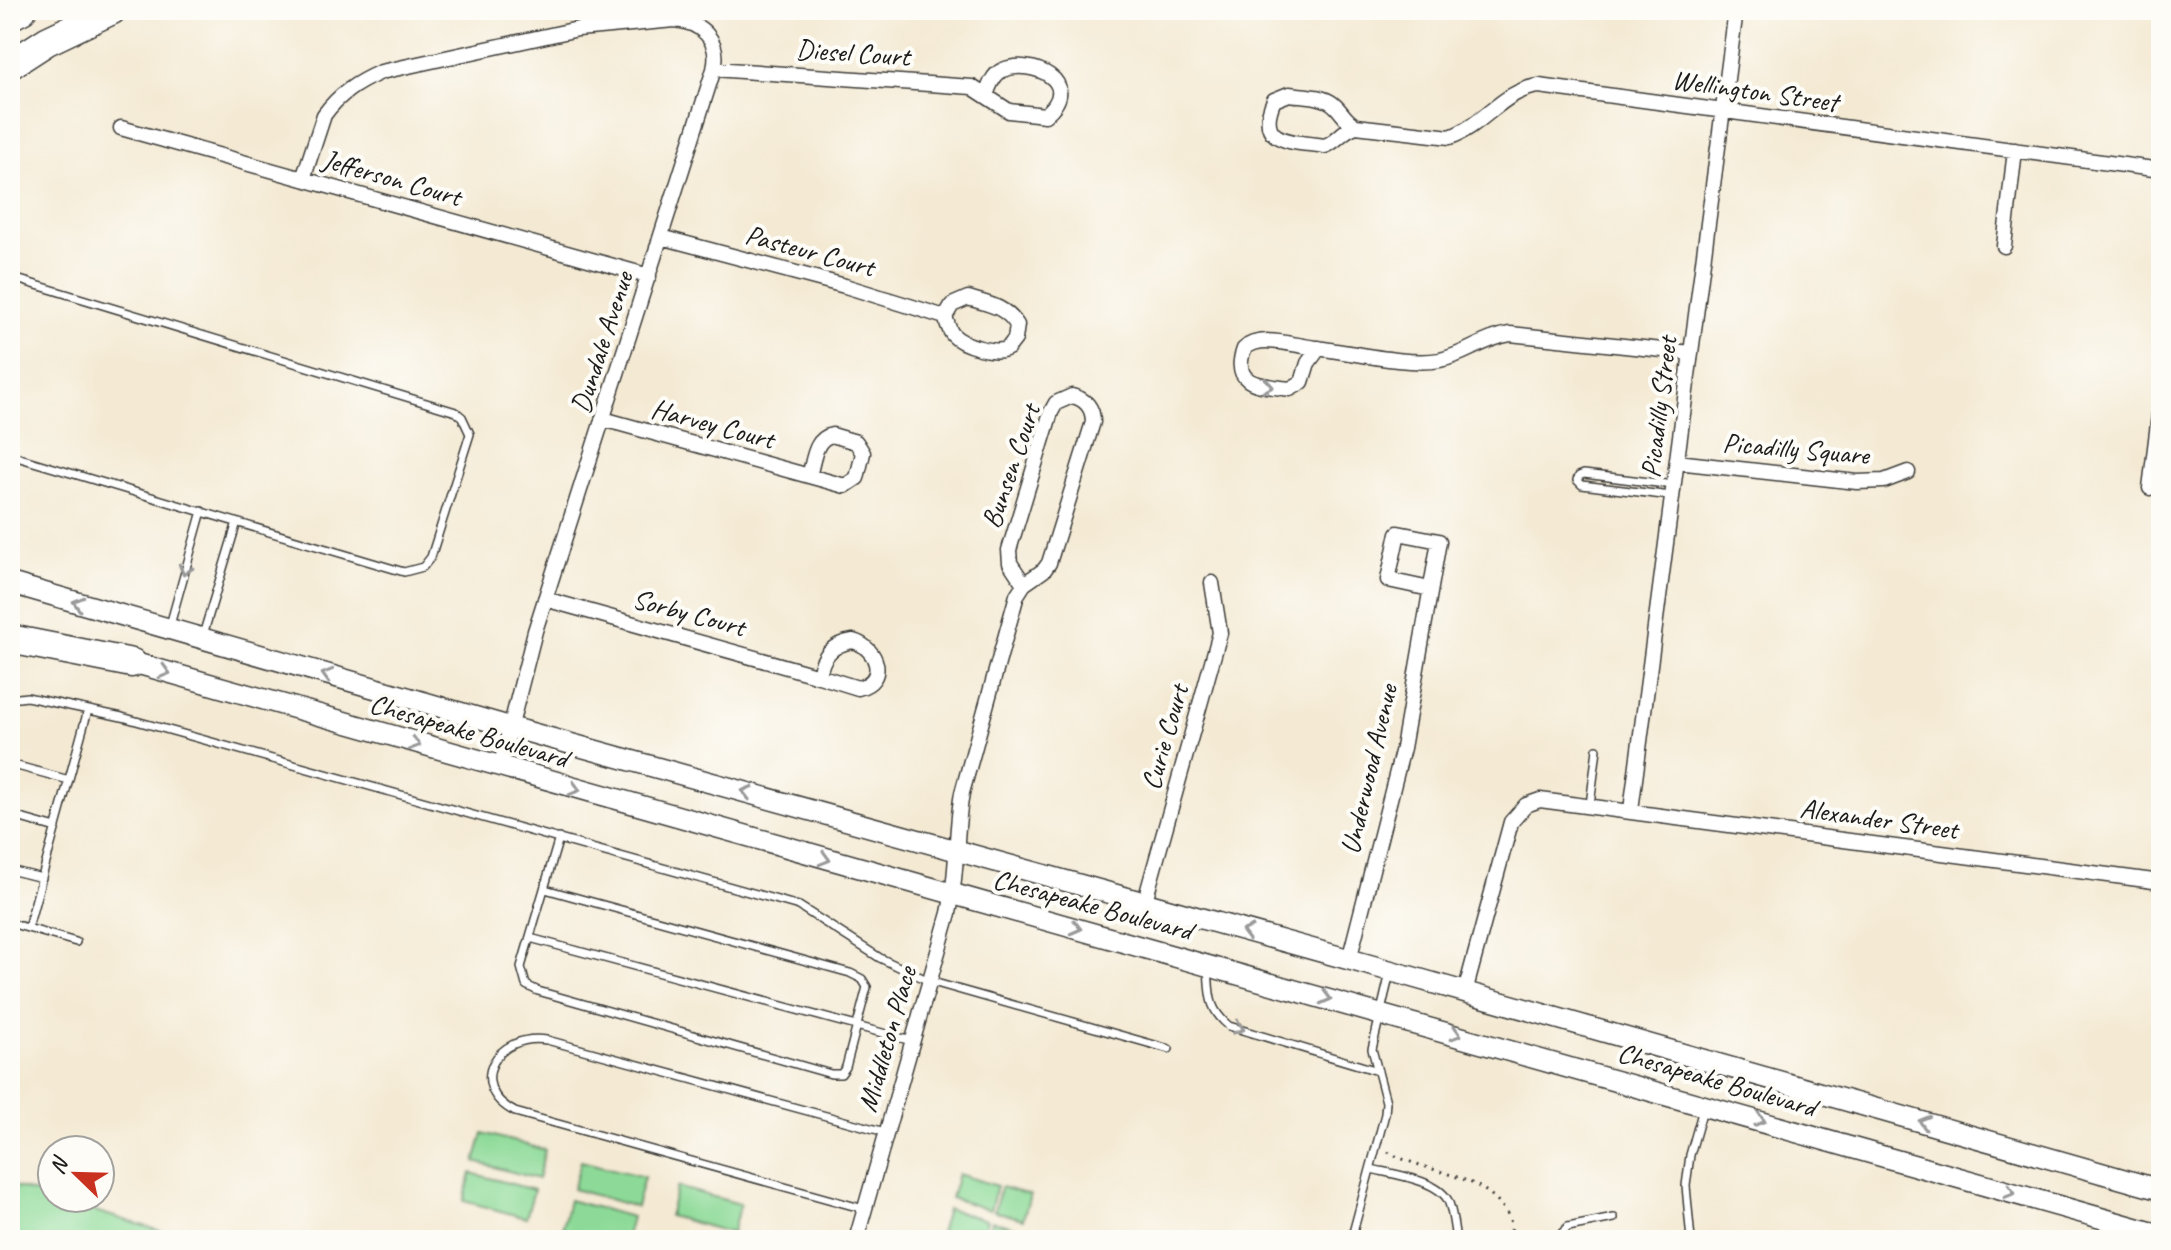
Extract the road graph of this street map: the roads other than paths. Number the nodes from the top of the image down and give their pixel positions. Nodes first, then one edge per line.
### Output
1 (22, 10) edge
2 (112, 10) edge
3 (1736, 10) edge
4 (10, 16) edge
5 (10, 65) edge
6 (714, 69) junction
7 (986, 96) junction
8 (1723, 112) junction
9 (1356, 126) junction
10 (121, 128) dead end
11 (2015, 150) junction
12 (2161, 170) edge
13 (303, 179) junction
14 (661, 237) junction
15 (2004, 246) dead end
16 (649, 276) junction
17 (10, 277) edge
18 (945, 317) junction
19 (1319, 348) junction
20 (1691, 353) junction
21 (2161, 399) edge
22 (603, 419) junction
23 (10, 455) edge
24 (1677, 462) junction
25 (1908, 472) dead end
26 (809, 476) dead end
27 (2150, 488) dead end
28 (1674, 490) junction
29 (202, 511) junction
30 (237, 522) junction
31 (10, 583) edge
32 (1212, 583) dead end
33 (1024, 584) junction
34 (1430, 589) junction
35 (545, 599) junction
36 (10, 626) edge
37 (169, 629) junction
38 (202, 638) junction
39 (10, 639) edge
40 (132, 663) junction
41 (819, 676) dead end
42 (10, 699) edge
43 (88, 710) junction
44 (510, 727) junction
45 (1597, 749) dead end
46 (10, 764) edge
47 (500, 768) junction
48 (69, 780) junction
49 (1590, 805) junction
50 (1631, 810) junction
51 (10, 815) edge
52 (56, 828) junction
53 (559, 838) junction
54 (957, 850) junction
55 (10, 870) edge
56 (42, 878) junction
57 (2161, 882) edge
58 (545, 889) junction
59 (953, 895) junction
60 (1144, 904) junction
61 (10, 923) edge
62 (28, 928) junction
63 (530, 938) junction
64 (76, 942) dead end
65 (1349, 960) junction
66 (1208, 965) junction
67 (1391, 971) junction
68 (929, 981) junction
69 (1465, 992) junction
70 (1381, 1013) junction
71 (857, 1026) junction
72 (912, 1041) junction
73 (1169, 1049) dead end
74 (1378, 1071) junction
75 (1705, 1105) junction
76 (886, 1133) junction
77 (1371, 1169) junction
78 (2161, 1190) edge
79 (864, 1209) junction
80 (1614, 1218) dead end
81 (2161, 1235) edge
82 (1455, 1239) edge
83 (856, 1240) edge
84 (1351, 1240) edge
85 (1444, 1240) edge
86 (1555, 1240) edge
87 (1691, 1240) edge

1 - 4 highway
2 - 5 highway
3 - 8 street, Picadilly Street
6 - 7 street, Diesel Court
6 - 13 street
6 - 14 street, Dundale Avenue
7 - 7 street, Diesel Court
8 - 9 street, Wellington Street
8 - 11 street, Wellington Street
8 - 20 street, Picadilly Street
9 - 9 street
10 - 13 street, Jefferson Court
11 - 12 street, Wellington Street
11 - 15 street
13 - 16 street, Jefferson Court
14 - 16 street, Dundale Avenue
14 - 18 street, Pasteur Court
16 - 22 street, Dundale Avenue
17 - 30 lane
18 - 18 street, Pasteur Court
19 -> 19 street
19 - 20 street
20 - 24 street, Picadilly Street
21 - 27 street
22 - 26 street, Harvey Court
22 - 35 street, Dundale Avenue
23 - 29 lane
24 - 25 street, Picadilly Square
24 - 28 street, Picadilly Street
28 - 28 lane
28 - 50 street, Picadilly Street
29 - 30 lane
29 -> 37 lane
30 - 38 lane
37 -> 31 main road, Chesapeake Boulevard
32 - 60 street, Curie Court
33 - 33 street, Bunsen Court
33 - 54 street, Bunsen Court
34 - 34 street, Underwood Avenue
34 - 65 street, Underwood Avenue
35 - 41 street, Sorby Court
35 - 44 street, Dundale Avenue
36 - 40 main road, Chesapeake Boulevard
37 - 38 main road, Chesapeake Boulevard
44 -> 38 main road, Chesapeake Boulevard
39 - 40 highway
40 -> 47 main road, Chesapeake Boulevard
42 - 43 lane
43 - 48 lane
43 - 53 lane
44 - 47 street, Dundale Avenue
54 -> 44 main road, Chesapeake Boulevard
45 - 49 lane
46 - 48 lane
47 -> 59 main road, Chesapeake Boulevard
48 - 52 lane
49 - 50 street, Alexander Street
49 - 69 street
50 - 57 street, Alexander Street
51 - 52 lane
52 - 56 lane
53 - 58 lane
53 - 68 lane
54 - 59 street, Middleton Place
54 - 60 main road, Chesapeake Boulevard
55 - 56 lane
56 - 62 lane
58 - 63 lane
58 - 71 lane
59 -> 66 main road, Chesapeake Boulevard
59 - 68 street, Middleton Place
65 -> 60 main road, Chesapeake Boulevard
61 - 62 lane
62 - 64 lane
63 - 71 lane
63 - 71 lane
65 - 67 main road, Chesapeake Boulevard
66 -> 70 main road, Chesapeake Boulevard
66 -> 74 lane
67 - 69 main road, Chesapeake Boulevard
67 - 70 lane
68 - 72 street, Middleton Place
68 - 73 lane
78 -> 69 main road, Chesapeake Boulevard
70 - 74 lane
70 -> 75 main road, Chesapeake Boulevard
71 - 72 lane
72 - 76 street, Middleton Place
74 - 77 lane
75 -> 81 main road, Chesapeake Boulevard
75 - 87 lane
76 - 79 street, Middleton Place
76 - 79 lane
77 - 82 lane
77 - 84 lane
79 - 83 street, Middleton Place
80 - 86 lane
82 - 85 lane

